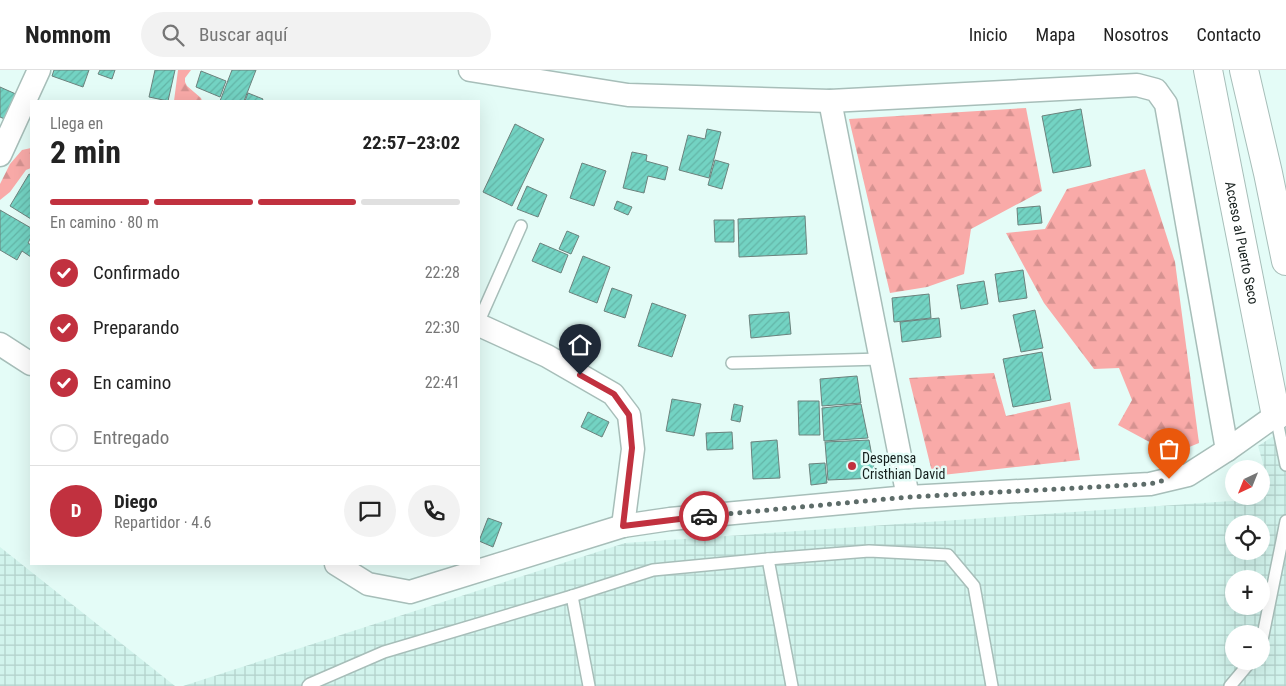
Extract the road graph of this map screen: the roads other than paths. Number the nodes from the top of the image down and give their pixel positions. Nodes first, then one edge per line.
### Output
1 (39, 70) edge
2 (470, 70) edge
3 (1208, 70) edge
4 (1244, 70) edge
5 (830, 102) junction
6 (0, 155) edge
7 (521, 226) dead end
8 (1286, 261) edge
9 (480, 321) edge
10 (480, 323) edge
11 (0, 344) edge
12 (881, 359) junction
13 (30, 363) edge
14 (732, 363) dead end
15 (1281, 412) edge
16 (1227, 450) junction
17 (1286, 465) edge
18 (908, 497) junction
19 (1286, 521) edge
20 (623, 526) junction
21 (768, 558) junction
22 (338, 565) edge
23 (572, 596) junction
24 (1265, 625) edge
25 (1243, 670) edge
26 (308, 686) edge
27 (589, 686) edge
28 (792, 686) edge
29 (992, 686) edge
30 (1230, 686) edge

1 - 6 street
2 - 5 street
3 - 15 main road, Acceso al Puerto Seco
4 - 8 main road
5 - 12 street
5 - 16 street
7 - 9 lane
10 - 20 street
11 - 13 street
12 - 14 lane
12 - 18 street
15 - 16 street
15 - 17 lane
16 - 18 street
18 - 20 street
19 - 24 lane
20 - 22 street
21 - 23 lane
21 - 28 lane
21 - 29 lane
23 - 26 lane
23 - 27 lane
25 - 30 lane

